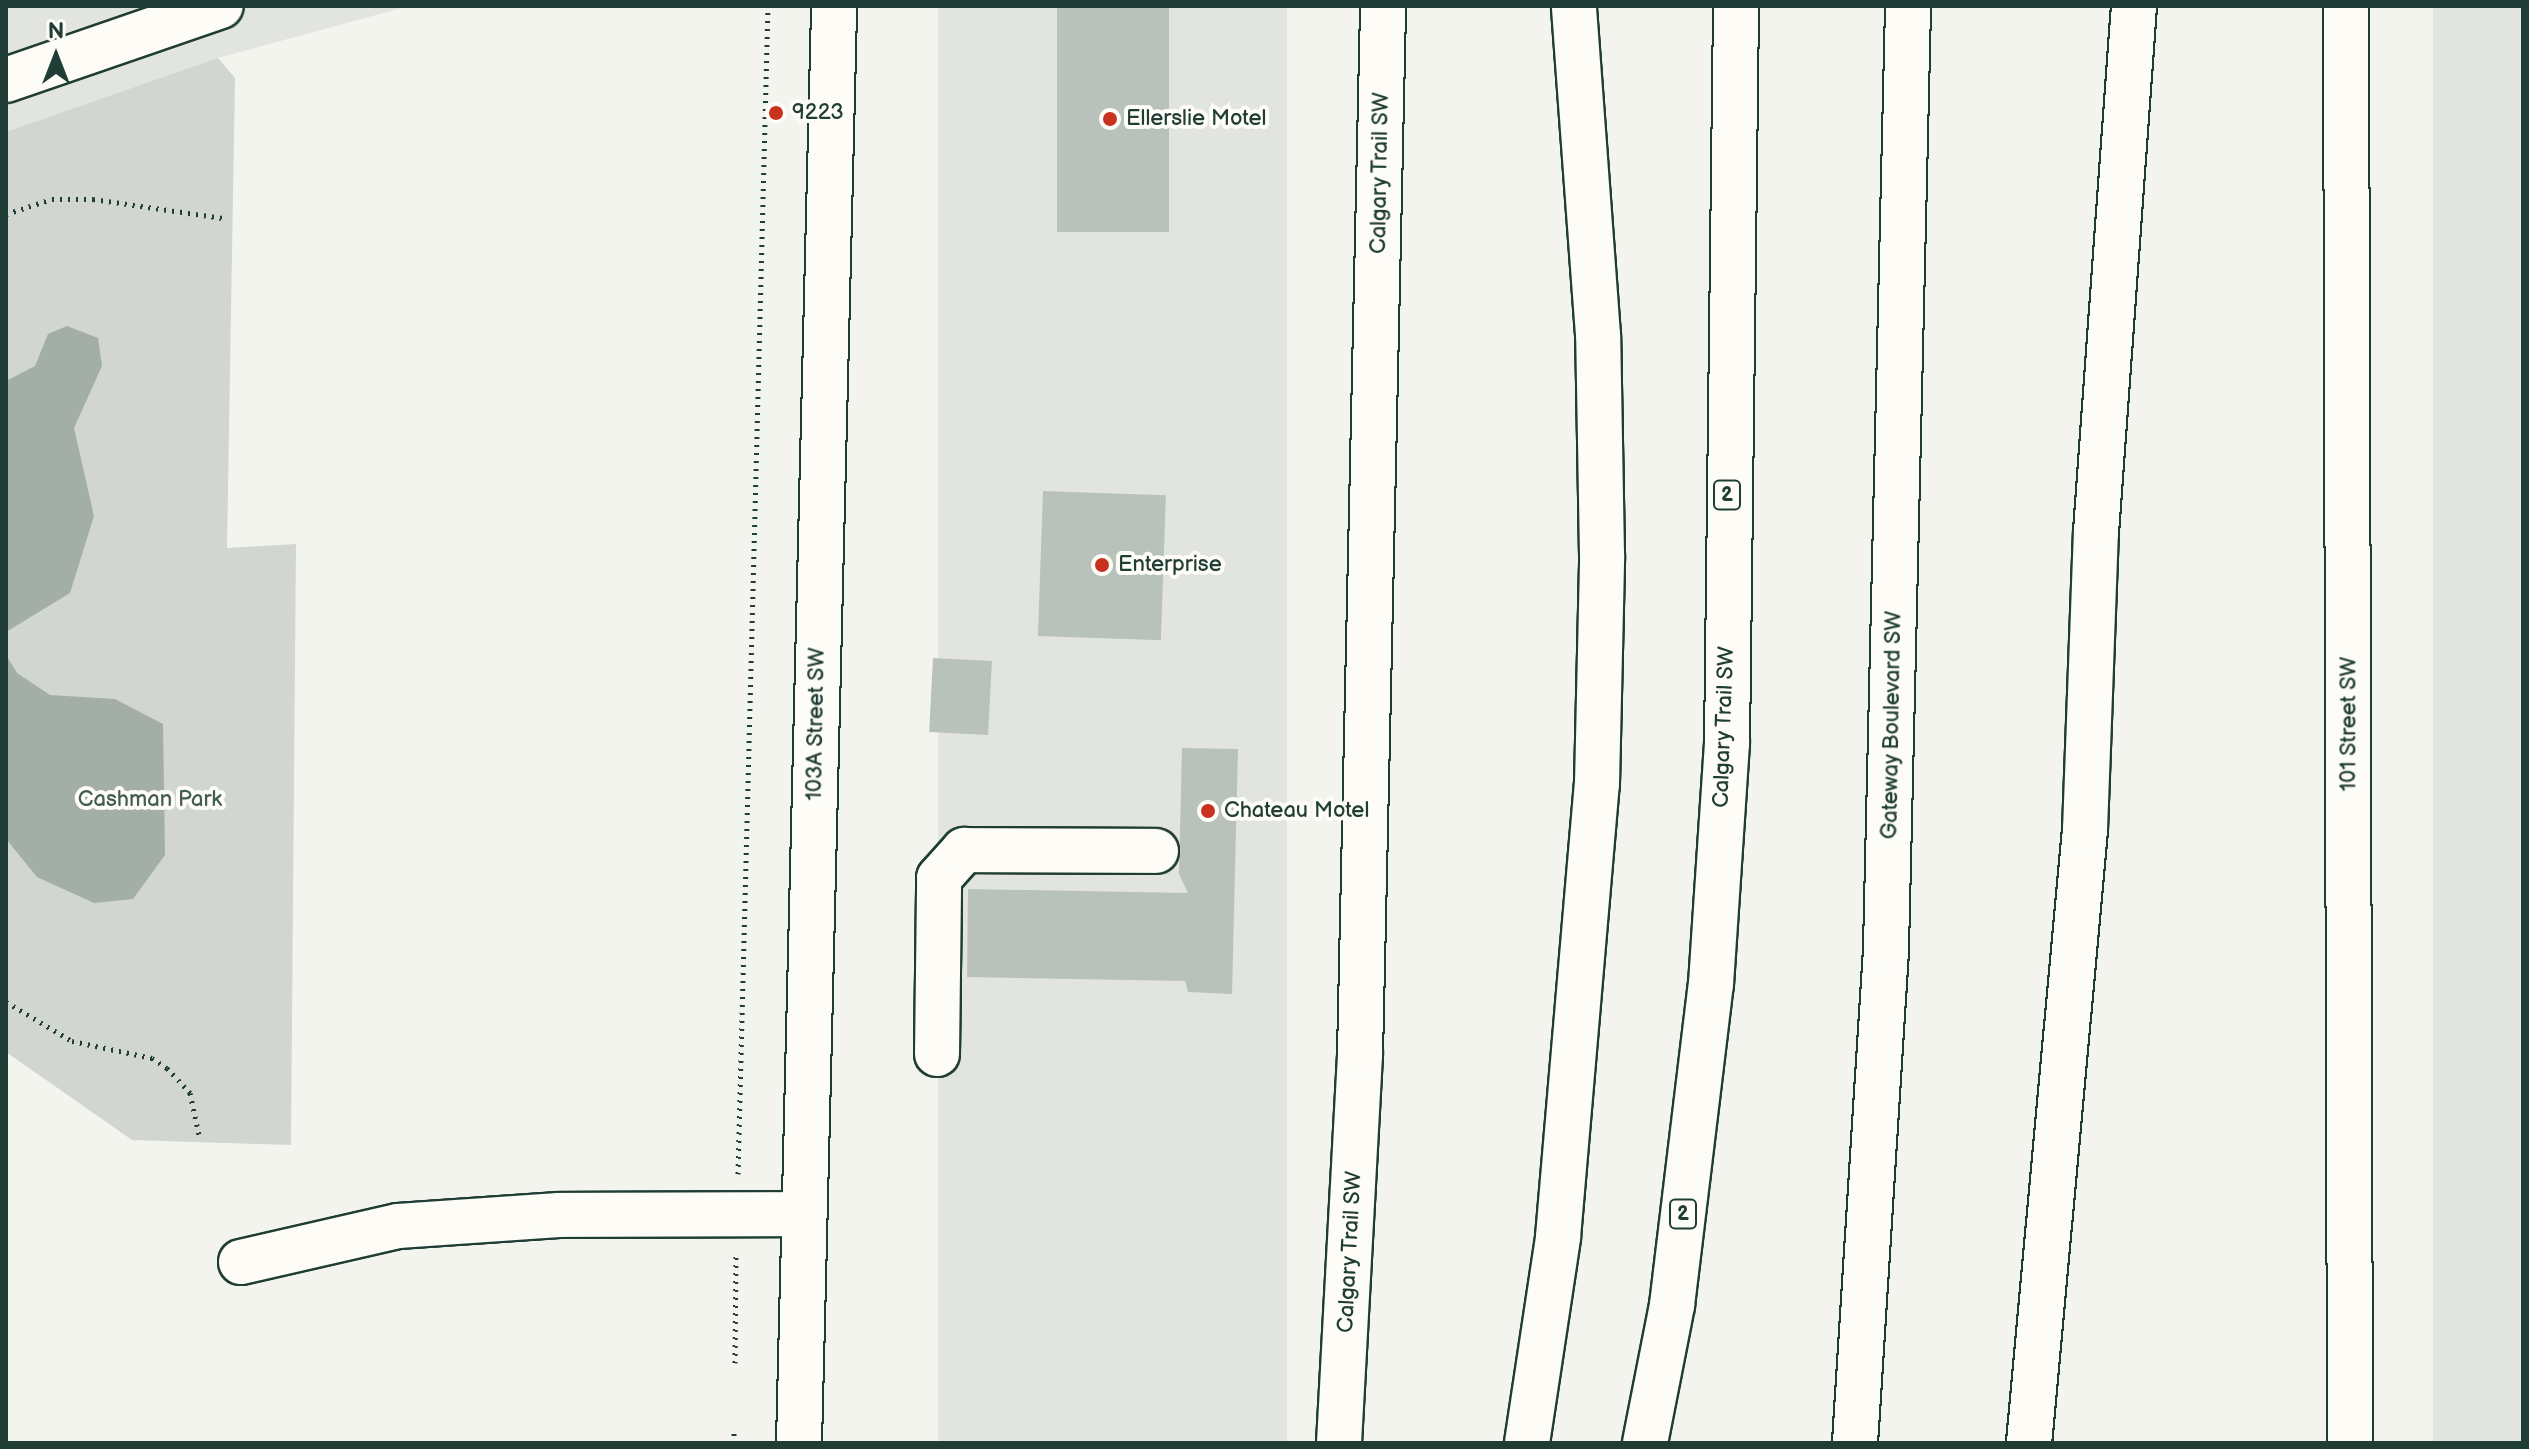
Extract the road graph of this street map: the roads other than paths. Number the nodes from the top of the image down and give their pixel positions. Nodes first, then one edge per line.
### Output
1 (834, 6) edge
2 (1383, 6) edge
3 (1574, 6) edge
4 (1736, 6) edge
5 (1908, 6) edge
6 (2134, 6) edge
7 (2346, 6) edge
8 (216, 7) edge
9 (6, 80) edge
10 (1156, 851) dead end
11 (1711, 984) junction
12 (937, 1054) dead end
13 (804, 1214) junction
14 (241, 1262) dead end
15 (799, 1443) edge
16 (1339, 1443) edge
17 (1527, 1443) edge
18 (1645, 1443) edge
19 (1675, 1443) edge
20 (1855, 1443) edge
21 (2029, 1443) edge
22 (2350, 1443) edge

1 - 13 main road, 103A Street SW
2 - 16 main road, Calgary Trail SW
3 - 17 main road
4 - 11 main road, Calgary Trail SW / 2
5 - 20 main road, Gateway Boulevard SW
6 - 21 main road
7 - 22 main road, 101 Street SW
8 - 9 main road
10 - 12 main road
11 - 18 main road, Calgary Trail SW / 2
11 - 19 main road
13 - 14 main road
13 - 15 main road, 103A Street SW

